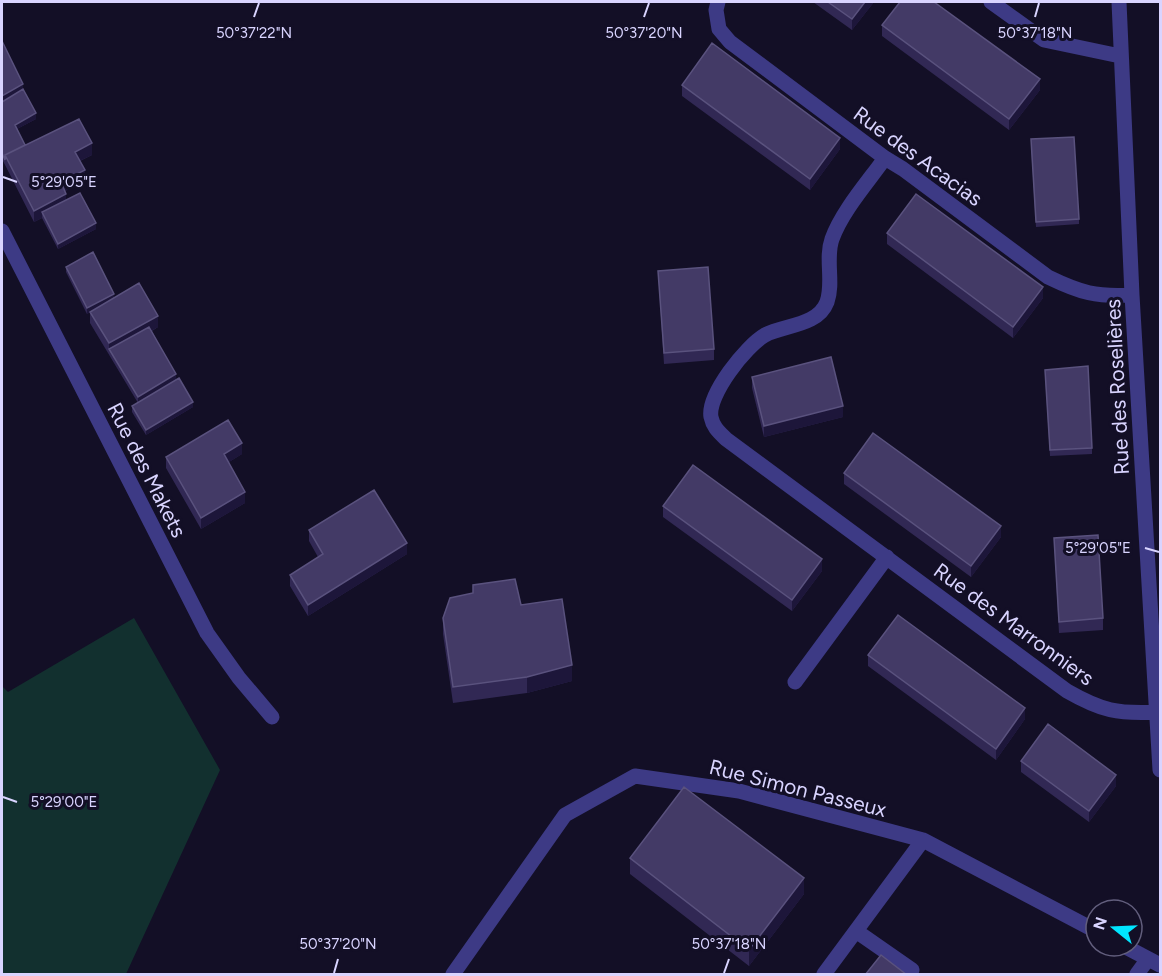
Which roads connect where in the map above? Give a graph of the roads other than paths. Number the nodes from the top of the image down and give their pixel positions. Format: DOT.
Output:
graph roads {
  1 [pos="718,2"];
  2 [pos="991,2"];
  3 [pos="1119,2"];
  4 [pos="1120,56"];
  5 [pos="885,158"];
  6 [pos="2,231"];
  7 [pos="1132,295"];
  8 [pos="887,557"];
  9 [pos="795,682"];
  10 [pos="1158,712"];
  11 [pos="272,717"];
  12 [pos="1161,770"];
  13 [pos="924,840"];
  14 [pos="1084,925"];
  15 [pos="856,931"];
  16 [pos="1154,962"];
  17 [pos="912,970"];
  18 [pos="453,975"];
  19 [pos="824,975"];
  20 [pos="1137,975"];
  1 -- 5 [label="street, Rue des Acacias"];
  2 -- 4 [label="street"];
  3 -- 4 [label="street, Rue des Roselières"];
  4 -- 7 [label="street, Rue des Roselières"];
  5 -- 7 [label="street, Rue des Acacias"];
  5 -- 8 [label="street, Rue des Marronniers"];
  6 -- 11 [label="street, Rue des Makets"];
  7 -- 10 [label="street, Rue des Roselières"];
  8 -- 9 [label="street"];
  8 -- 10 [label="street, Rue des Marronniers"];
  10 -- 12 [label="street, Rue des Roselières"];
  13 -- 14 [label="street, Rue Simon Passeux"];
  13 -- 15 [label="street"];
  13 -- 18 [label="street, Rue Simon Passeux"];
  15 -- 17 [label="street"];
  15 -- 19 [label="street"];
  16 -- 20 [label="street"];
}
